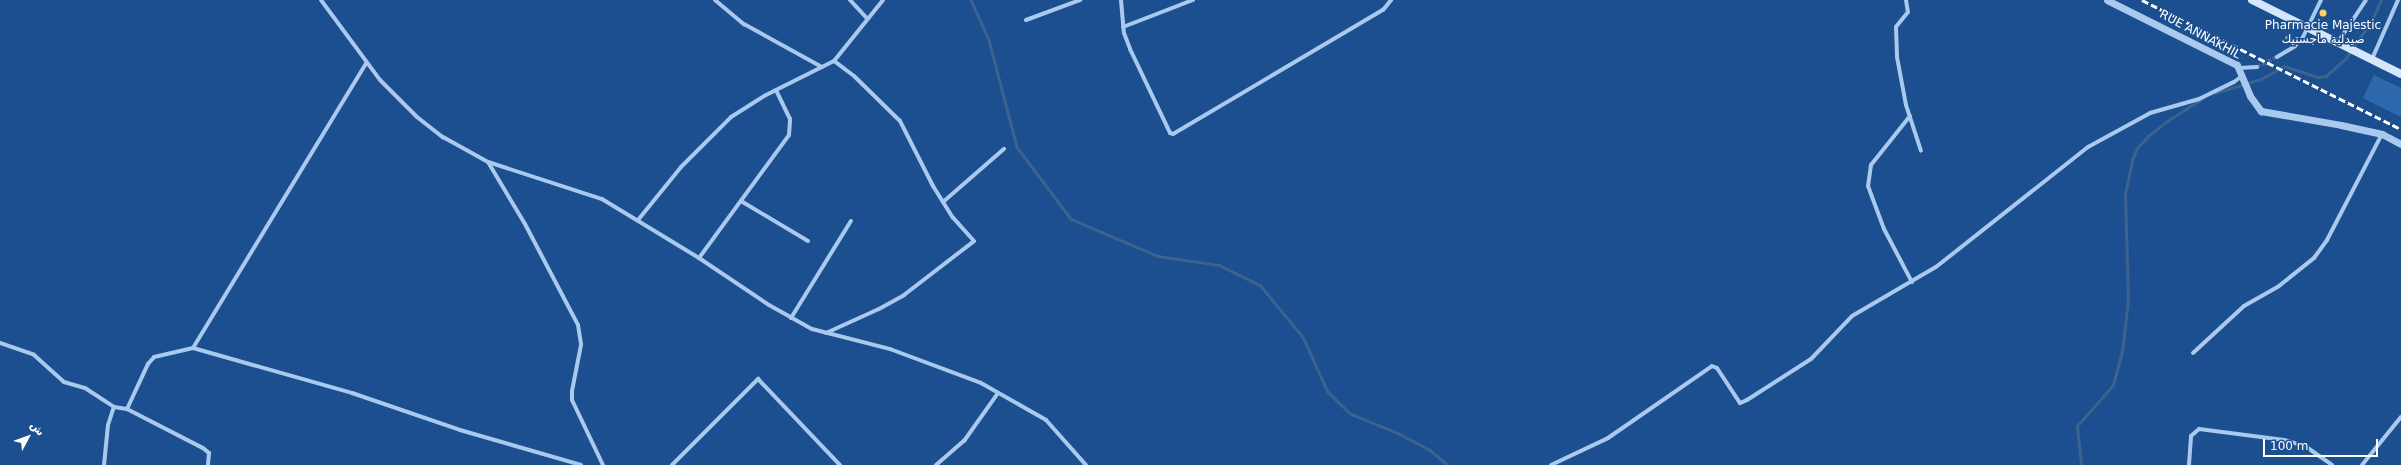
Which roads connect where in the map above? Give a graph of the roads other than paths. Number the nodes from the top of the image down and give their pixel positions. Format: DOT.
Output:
graph roads {
  1 [pos="321,0"];
  2 [pos="715,0"];
  3 [pos="850,0"];
  4 [pos="883,0"];
  5 [pos="1080,0"];
  6 [pos="1120,0"];
  7 [pos="1193,0"];
  8 [pos="1391,0"];
  9 [pos="1906,0"];
  10 [pos="2107,0"];
  11 [pos="2252,0"];
  12 [pos="2321,0"];
  13 [pos="2366,0"];
  14 [pos="2398,0"];
  15 [pos="867,18"];
  16 [pos="1026,20"];
  17 [pos="1123,27"];
  18 [pos="2309,28"];
  19 [pos="2341,44"];
  20 [pos="2277,58"];
  21 [pos="2372,59"];
  22 [pos="834,61"];
  23 [pos="366,64"];
  24 [pos="822,67"];
  25 [pos="2258,67"];
  26 [pos="2239,68"];
  27 [pos="2401,74"];
  28 [pos="2244,78"];
  29 [pos="776,90"];
  30 [pos="1910,116"];
  31 [pos="2382,134"];
  32 [pos="2401,144"];
  33 [pos="1004,149"];
  34 [pos="1921,151"];
  35 [pos="488,162"];
  36 [pos="741,201"];
  37 [pos="943,202"];
  38 [pos="638,220"];
  39 [pos="851,221"];
  40 [pos="808,241"];
  41 [pos="699,258"];
  42 [pos="1912,282"];
  43 [pos="791,318"];
  44 [pos="826,333"];
  45 [pos="0,343"];
  46 [pos="193,348"];
  47 [pos="2193,353"];
  48 [pos="998,393"];
  49 [pos="114,407"];
  50 [pos="127,409"];
  51 [pos="2401,417"];
  52 [pos="1084,464"];
  53 [pos="104,465"];
  54 [pos="208,465"];
  55 [pos="581,465"];
  56 [pos="603,465"];
  57 [pos="672,465"];
  58 [pos="840,465"];
  59 [pos="936,465"];
  60 [pos="1551,465"];
  61 [pos="2188,465"];
  62 [pos="2332,465"];
  63 [pos="2362,465"];
  1 -- 23 [label="street"];
  2 -- 24 [label="street"];
  3 -- 15 [label="street"];
  4 -- 15 [label="street"];
  5 -- 16 [label="street"];
  6 -- 17 [label="street"];
  7 -- 17 [label="street"];
  8 -- 17 [label="street"];
  9 -- 30 [label="street"];
  10 -- 26 [label="street, RUE ANNAKHIL"];
  11 -- 18 [label="main road"];
  12 -- 18 [label="street"];
  13 -- 19 [label="street"];
  14 -- 21 [label="street"];
  15 -- 22 [label="street"];
  18 -- 19 [label="main road"];
  18 -- 20 [label="street"];
  19 -- 21 [label="main road"];
  21 -- 27 [label="main road"];
  22 -- 24 [label="street"];
  22 -- 37 [label="street"];
  23 -- 35 [label="street"];
  23 -- 46 [label="street"];
  24 -- 29 [label="street"];
  25 -- 26 [label="street"];
  26 -- 28 [label="street, RUE ANNAKHIL"];
  28 -- 31 [label="street, RUE ANNAKHIL"];
  28 -- 42 [label="street"];
  29 -- 36 [label="street"];
  29 -- 38 [label="street"];
  30 -- 34 [label="street"];
  30 -- 42 [label="street"];
  31 -- 32 [label="street, RUE ANNAKHIL"];
  31 -- 47 [label="street"];
  33 -- 37 [label="street"];
  35 -- 38 [label="street"];
  35 -- 56 [label="street"];
  36 -- 40 [label="street"];
  36 -- 41 [label="street"];
  37 -- 44 [label="street"];
  38 -- 41 [label="street"];
  39 -- 43 [label="street"];
  41 -- 43 [label="street"];
  42 -- 60 [label="street"];
  43 -- 44 [label="street"];
  44 -- 48 [label="street"];
  45 -- 49 [label="street"];
  46 -- 50 [label="street"];
  46 -- 55 [label="street"];
  48 -- 52 [label="street"];
  48 -- 59 [label="street"];
  49 -- 50 [label="street"];
  49 -- 53 [label="street"];
  50 -- 54 [label="street"];
  51 -- 63 [label="street"];
  57 -- 58 [label="street"];
  61 -- 62 [label="street"];
}
